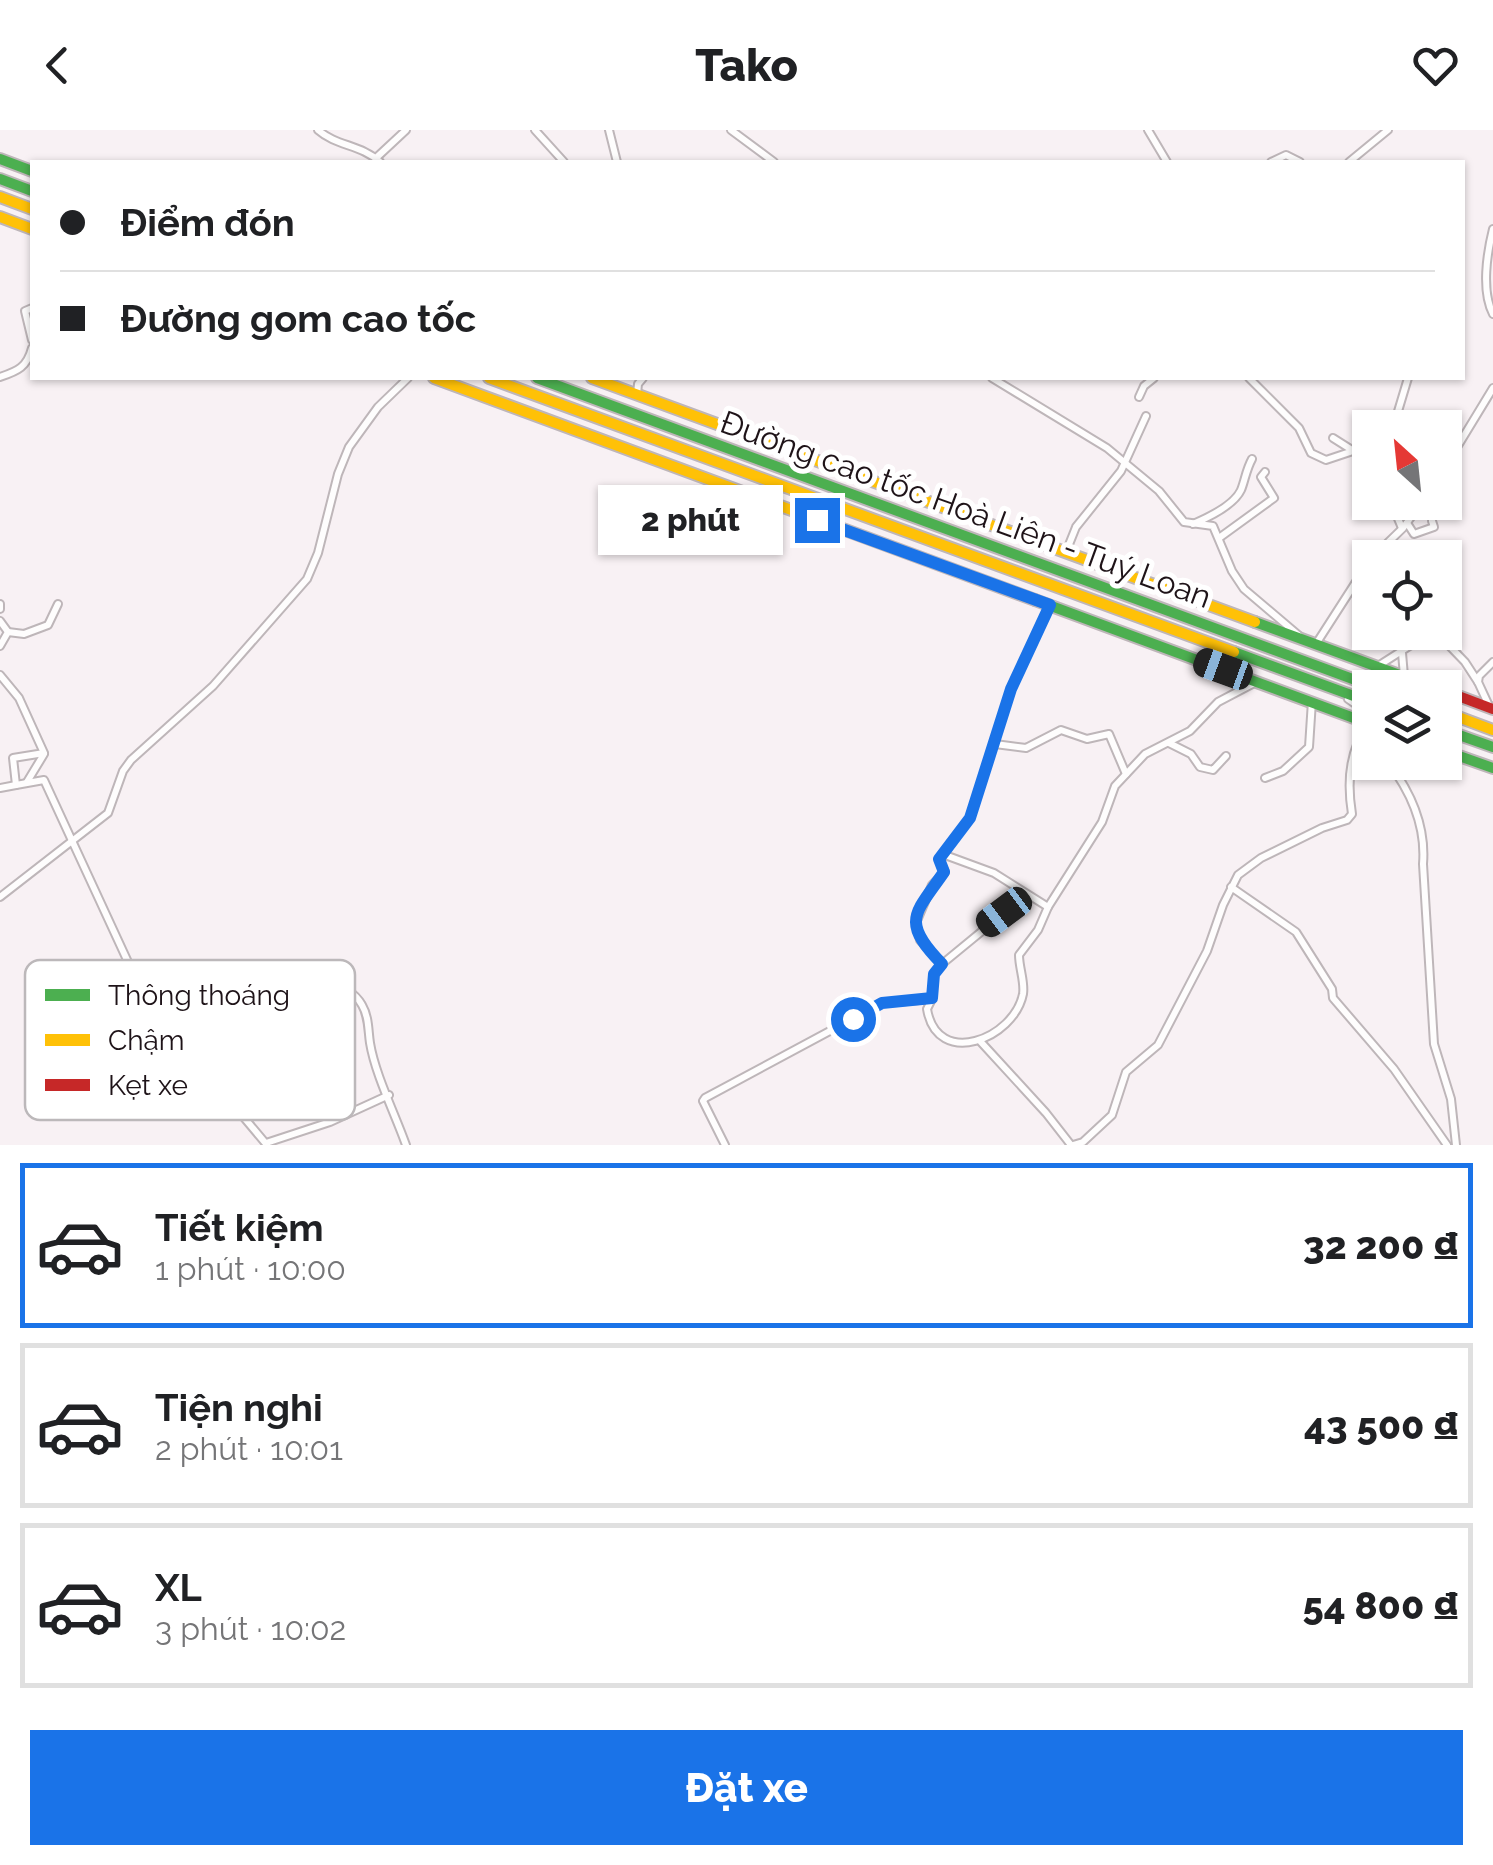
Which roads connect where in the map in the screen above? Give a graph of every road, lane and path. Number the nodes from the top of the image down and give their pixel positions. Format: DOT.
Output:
graph roads {
  1 [pos="318,130"];
  2 [pos="406,130"];
  3 [pos="535,130"];
  4 [pos="609,130"];
  5 [pos="731,130"];
  6 [pos="1148,130"];
  7 [pos="1388,130"];
  8 [pos="0,159"];
  9 [pos="378,160"];
  10 [pos="562,160"];
  11 [pos="616,160"];
  12 [pos="771,160"];
  13 [pos="1166,160"];
  14 [pos="1351,160"];
  15 [pos="30,170"];
  16 [pos="0,180"];
  17 [pos="30,191"];
  18 [pos="0,197"];
  19 [pos="30,208"];
  20 [pos="0,217"];
  21 [pos="30,228"];
  22 [pos="1493,228"];
  23 [pos="30,309"];
  24 [pos="1493,314"];
  25 [pos="30,335"];
  26 [pos="30,348"];
  27 [pos="0,376"];
  28 [pos="406,380"];
  29 [pos="439,380"];
  30 [pos="495,380"];
  31 [pos="542,380"];
  32 [pos="642,380"];
  33 [pos="995,380"];
  34 [pos="1152,380"];
  35 [pos="1251,380"];
  36 [pos="1407,380"];
  37 [pos="614,382"];
  38 [pos="1493,388"];
  39 [pos="638,394"];
  40 [pos="1139,398"];
  41 [pos="1398,410"];
  42 [pos="1146,416"];
  43 [pos="1333,438"];
  44 [pos="1462,438"];
  45 [pos="1352,449"];
  46 [pos="1352,450"];
  47 [pos="1252,460"];
  48 [pos="1124,463"];
  49 [pos="1261,478"];
  50 [pos="1402,520"];
  51 [pos="1409,520"];
  52 [pos="1432,520"];
  53 [pos="1192,524"];
  54 [pos="1405,526"];
  55 [pos="1219,538"];
  56 [pos="1391,540"];
  57 [pos="1066,552"];
  58 [pos="1352,588"];
  59 [pos="58,604"];
  60 [pos="1050,605"];
  61 [pos="0,622"];
  62 [pos="8,632"];
  63 [pos="1304,640"];
  64 [pos="1316,644"];
  65 [pos="0,646"];
  66 [pos="1402,653"];
  67 [pos="1363,661"];
  68 [pos="1493,662"];
  69 [pos="1377,666"];
  70 [pos="1358,670"];
  71 [pos="1388,670"];
  72 [pos="1403,670"];
  73 [pos="0,675"];
  74 [pos="1352,679"];
  75 [pos="1258,681"];
  76 [pos="1478,682"];
  77 [pos="1352,695"];
  78 [pos="1462,697"];
  79 [pos="1347,698"];
  80 [pos="1312,701"];
  81 [pos="1352,702"];
  82 [pos="1491,708"];
  83 [pos="1352,718"];
  84 [pos="1462,718"];
  85 [pos="1493,730"];
  86 [pos="1462,736"];
  87 [pos="1168,742"];
  88 [pos="995,744"];
  89 [pos="1493,748"];
  90 [pos="44,753"];
  91 [pos="1226,756"];
  92 [pos="1462,757"];
  93 [pos="1352,763"];
  94 [pos="1493,768"];
  95 [pos="1126,774"];
  96 [pos="1266,778"];
  97 [pos="1399,780"];
  98 [pos="26,783"];
  99 [pos="16,784"];
  100 [pos="0,788"];
  101 [pos="74,840"];
  102 [pos="945,855"];
  103 [pos="1231,887"];
  104 [pos="1026,896"];
  105 [pos="0,897"];
  106 [pos="1048,907"];
  107 [pos="127,960"];
  108 [pos="942,964"];
  109 [pos="355,998"];
  110 [pos="932,998"];
  111 [pos="980,1041"];
  112 [pos="389,1095"];
  113 [pos="355,1111"];
  114 [pos="245,1120"];
  115 [pos="334,1120"];
  116 [pos="266,1144"];
  117 [pos="406,1145"];
  118 [pos="725,1145"];
  119 [pos="1072,1145"];
  120 [pos="1447,1145"];
  121 [pos="1456,1145"];
  1 -- 9 [label="street"];
  2 -- 9 [label="street"];
  3 -- 10 [label="street"];
  4 -- 11 [label="street"];
  5 -- 12 [label="street"];
  6 -- 13 [label="street"];
  7 -- 14 [label="street"];
  8 -- 15 [label="main road"];
  16 -- 17 [label="main road"];
  18 -- 19 [label="main road"];
  20 -- 21 [label="main road"];
  22 -- 24 [label="street"];
  23 -- 25 [label="street"];
  26 -- 27 [label="street"];
  28 -- 101 [label="street"];
  29 -- 60 [label="main road"];
  30 -- 77 [label="main road, Đường cao tốc Hoà Liên - Tuý Loan"];
  31 -- 74 [label="main road, Đường cao tốc Hoà Liên - Tuý Loan"];
  32 -- 39 [label="street"];
  33 -- 48 [label="street"];
  34 -- 40 [label="street"];
  35 -- 46 [label="street"];
  36 -- 41 [label="street"];
  37 -- 39 [label="main road"];
  38 -- 44 [label="street"];
  39 -- 57 [label="main road"];
  42 -- 48 [label="street"];
  43 -- 45 [label="street"];
  47 -- 53 [label="street"];
  48 -- 53 [label="street"];
  48 -- 57 [label="street"];
  49 -- 55 [label="street"];
  50 -- 54 [label="street"];
  51 -- 54 [label="street"];
  52 -- 54 [label="street"];
  53 -- 55 [label="street"];
  54 -- 56 [label="street"];
  55 -- 63 [label="street"];
  57 -- 63 [label="main road"];
  58 -- 64 [label="street"];
  59 -- 62 [label="street"];
  60 -- 75 [label="main road"];
  60 -- 88 [label="street"];
  61 -- 62 [label="street"];
  62 -- 65 [label="street"];
  63 -- 64 [label="main road"];
  64 -- 67 [label="main road"];
  66 -- 69 [label="street"];
  66 -- 72 [label="street"];
  66 -- 76 [label="street"];
  67 -- 69 [label="main road"];
  67 -- 70 [label="street"];
  68 -- 76 [label="street"];
  69 -- 71 [label="main road"];
  73 -- 90 [label="street"];
  75 -- 80 [label="main road"];
  75 -- 87 [label="street"];
  76 -- 82 [label="street"];
  78 -- 82 [label="main road"];
  79 -- 81 [label="street"];
  80 -- 83 [label="main road"];
  80 -- 96 [label="street"];
  84 -- 85 [label="main road"];
  86 -- 89 [label="main road"];
  87 -- 91 [label="street"];
  87 -- 95 [label="street"];
  88 -- 95 [label="street"];
  88 -- 102 [label="street"];
  90 -- 98 [label="street"];
  90 -- 99 [label="street"];
  92 -- 94 [label="main road"];
  93 -- 103 [label="street"];
  95 -- 106 [label="street"];
  97 -- 121 [label="street"];
  98 -- 99 [label="street"];
  98 -- 101 [label="street"];
  99 -- 100 [label="street"];
  101 -- 105 [label="street"];
  101 -- 107 [label="street"];
  102 -- 104 [label="street"];
  102 -- 108 [label="street"];
  103 -- 119 [label="street"];
  103 -- 120 [label="street"];
  104 -- 106 [label="street"];
  104 -- 108 [label="street"];
  106 -- 111 [label="street"];
  108 -- 110 [label="street"];
  109 -- 112 [label="street"];
  110 -- 111 [label="street"];
  110 -- 118 [label="street"];
  111 -- 119 [label="street"];
  112 -- 113 [label="street"];
  112 -- 117 [label="street"];
  114 -- 116 [label="street"];
  115 -- 116 [label="street"];
}
